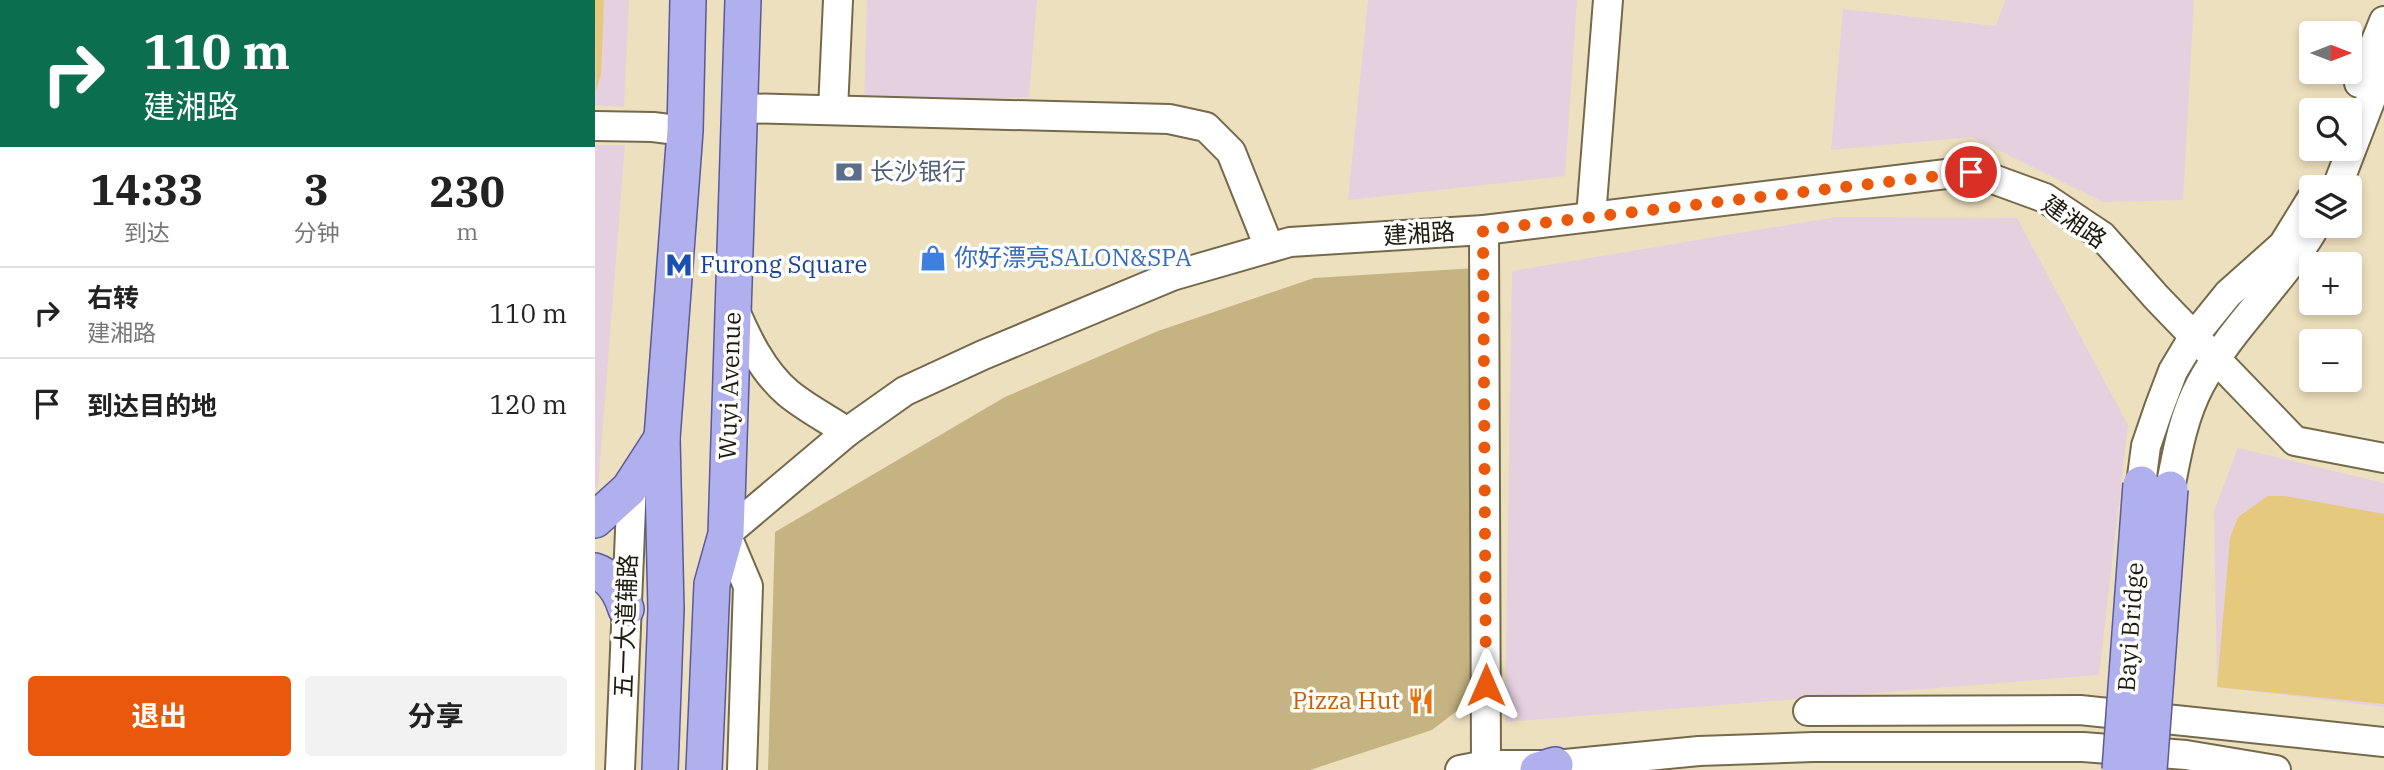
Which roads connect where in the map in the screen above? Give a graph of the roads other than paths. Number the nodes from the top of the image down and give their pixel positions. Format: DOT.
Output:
graph roads {
  1 [pos="688,0"];
  2 [pos="743,0"];
  3 [pos="838,0"];
  4 [pos="1608,0"];
  5 [pos="2384,21"];
  6 [pos="2384,65"];
  7 [pos="2354,98"];
  8 [pos="739,108"];
  9 [pos="833,110"];
  10 [pos="595,126"];
  11 [pos="685,131"];
  12 [pos="2342,175"];
  13 [pos="1591,217"];
  14 [pos="2299,219"];
  15 [pos="1483,230"];
  16 [pos="2309,238"];
  17 [pos="1269,247"];
  18 [pos="732,304"];
  19 [pos="2194,336"];
  20 [pos="2216,360"];
  21 [pos="847,432"];
  22 [pos="661,438"];
  23 [pos="2384,458"];
  24 [pos="632,483"];
  25 [pos="2156,487"];
  26 [pos="595,520"];
  27 [pos="726,534"];
  28 [pos="595,571"];
  29 [pos="626,609"];
  30 [pos="1808,711"];
  31 [pos="2384,742"];
  32 [pos="1473,768"];
  33 [pos="1546,768"];
  34 [pos="620,770"];
  35 [pos="660,770"];
  36 [pos="704,770"];
  37 [pos="742,770"];
  38 [pos="2120,770"];
  39 [pos="2149,770"];
  40 [pos="2276,770"];
  1 -- 11 [label="main road"];
  2 -- 8 [label="main road, Wuyi Avenue"];
  3 -- 9 [label="street"];
  4 -- 13 [label="street"];
  5 -- 7 [label="street"];
  6 -- 12 [label="street"];
  8 -- 9 [label="street"];
  8 -- 18 [label="main road, Wuyi Avenue"];
  9 -- 17 [label="street"];
  10 -- 11 [label="street"];
  11 -- 22 [label="main road"];
  13 -- 15 [label="street, 建湘路"];
  13 -- 19 [label="street, 建湘路"];
  14 -- 19 [label="street"];
  15 -- 17 [label="street, 建湘路"];
  15 -- 32 [label="street"];
  16 -- 20 [label="street"];
  17 -- 21 [label="street, 建湘路"];
  18 -- 21 [label="street"];
  18 -- 27 [label="main road, Wuyi Avenue"];
  19 -- 20 [label="street, 建湘路"];
  19 -- 25 [label="street"];
  20 -- 23 [label="street, 建湘路"];
  20 -- 25 [label="street"];
  21 -- 27 [label="street, 建湘路"];
  22 -- 24 [label="main road"];
  22 -- 35 [label="main road"];
  24 -- 26 [label="main road"];
  24 -- 29 [label="street, 五一大道辅路"];
  25 -- 38 [label="main road, Bayi Bridge, bridge"];
  25 -- 39 [label="main road, Bayi Bridge, bridge"];
  27 -- 36 [label="main road, Wuyi Avenue"];
  27 -- 37 [label="street"];
  28 -- 29 [label="main road"];
  29 -- 34 [label="street, 五一大道辅路"];
  30 -- 31 [label="street"];
  32 -- 33 [label="street"];
  33 -- 40 [label="street"];
}
